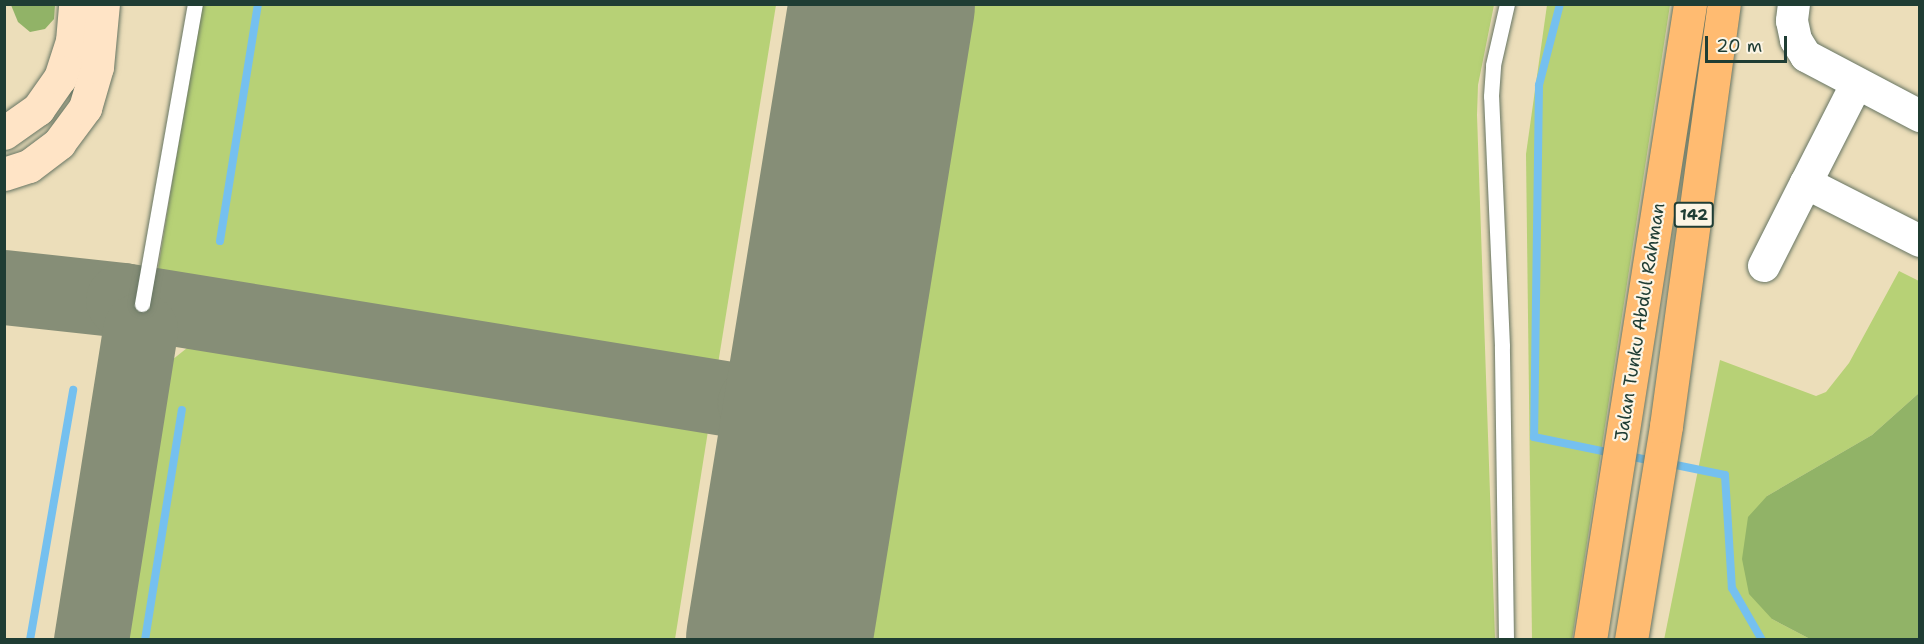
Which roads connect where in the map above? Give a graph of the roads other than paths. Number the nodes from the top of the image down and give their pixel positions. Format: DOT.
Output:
graph roads {
  1 [pos="75,4"];
  2 [pos="103,4"];
  3 [pos="195,4"];
  4 [pos="1507,4"];
  5 [pos="1690,4"];
  6 [pos="1725,4"];
  7 [pos="1794,4"];
  8 [pos="1856,85"];
  9 [pos="1920,116"];
  10 [pos="4,133"];
  11 [pos="4,174"];
  12 [pos="1806,183"];
  13 [pos="1920,241"];
  14 [pos="1764,266"];
  15 [pos="142,304"];
  16 [pos="1506,639"];
  17 [pos="1590,639"];
  18 [pos="1631,639"];
  1 -- 10 [label="main road"];
  2 -- 11 [label="main road"];
  3 -- 15 [label="lane"];
  4 -- 16 [label="lane"];
  5 -- 17 [label="main road, Jalan Tunku Abdul Rahman / 142"];
  6 -- 18 [label="main road, Jalan Tunku Abdul Rahman / 142"];
  7 -- 8 [label="street"];
  8 -- 9 [label="street"];
  8 -- 12 [label="street"];
  12 -- 13 [label="street"];
  12 -- 14 [label="street"];
}
